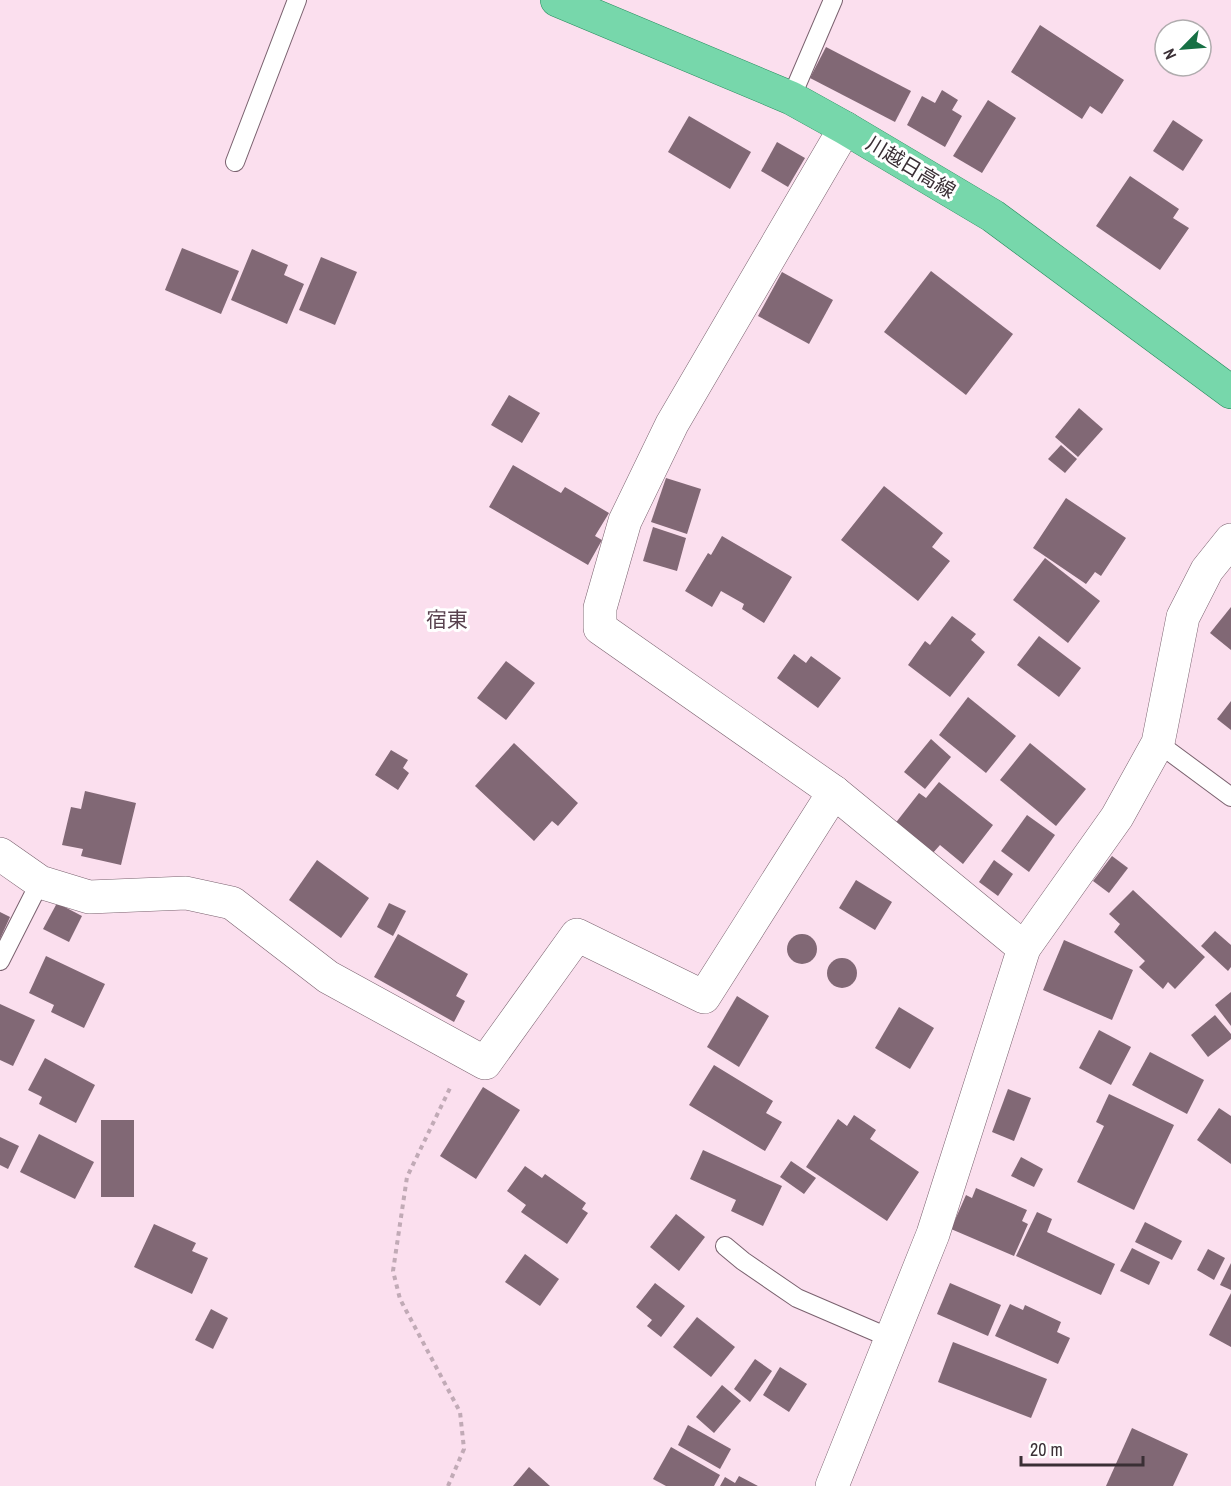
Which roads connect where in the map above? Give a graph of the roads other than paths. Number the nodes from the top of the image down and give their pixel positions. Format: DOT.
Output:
graph roads {
  1 [pos="297,0"];
  2 [pos="557,0"];
  3 [pos="833,0"];
  4 [pos="791,98"];
  5 [pos="845,128"];
  6 [pos="235,162"];
  7 [pos="1231,392"];
  8 [pos="1231,540"];
  9 [pos="1158,743"];
  10 [pos="834,792"];
  11 [pos="1231,796"];
  12 [pos="0,854"];
  13 [pos="40,882"];
  14 [pos="1024,948"];
  15 [pos="0,961"];
  16 [pos="725,1246"];
  17 [pos="890,1338"];
  18 [pos="832,1486"];
  1 -- 6 [label="lane"];
  2 -- 4 [label="main road, 川越日高線"];
  3 -- 4 [label="lane"];
  4 -- 5 [label="main road, 川越日高線"];
  5 -- 7 [label="main road, 川越日高線"];
  5 -- 10 [label="street"];
  8 -- 9 [label="street"];
  9 -- 11 [label="lane"];
  9 -- 14 [label="street"];
  10 -- 13 [label="street"];
  10 -- 14 [label="street"];
  12 -- 13 [label="street"];
  13 -- 15 [label="lane"];
  14 -- 17 [label="street"];
  16 -- 17 [label="lane"];
  17 -- 18 [label="street"];
}
